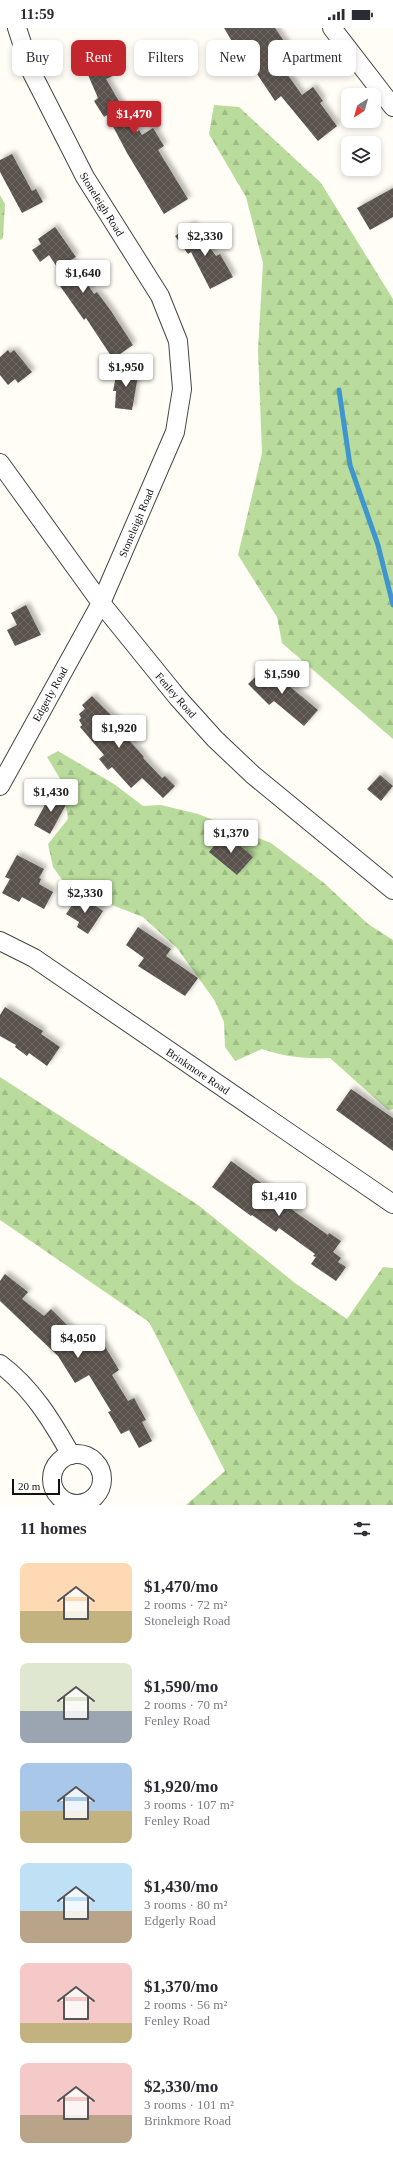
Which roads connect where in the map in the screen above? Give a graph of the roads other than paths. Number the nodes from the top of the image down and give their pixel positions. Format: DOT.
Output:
graph roads {
  1 [pos="17,28"];
  2 [pos="332,28"];
  3 [pos="393,107"];
  4 [pos="0,463"];
  5 [pos="101,603"];
  6 [pos="0,786"];
  7 [pos="393,890"];
  8 [pos="0,941"];
  9 [pos="393,1204"];
  10 [pos="0,1364"];
  11 [pos="71,1455"];
  1 -- 5 [label="street, Stoneleigh Road"];
  2 -- 3 [label="street"];
  4 -- 5 [label="street, Fenley Road"];
  5 -- 6 [label="street, Edgerly Road"];
  5 -- 7 [label="street, Fenley Road"];
  8 -- 9 [label="street, Brinkmore Road"];
  10 -- 11 [label="street"];
}
